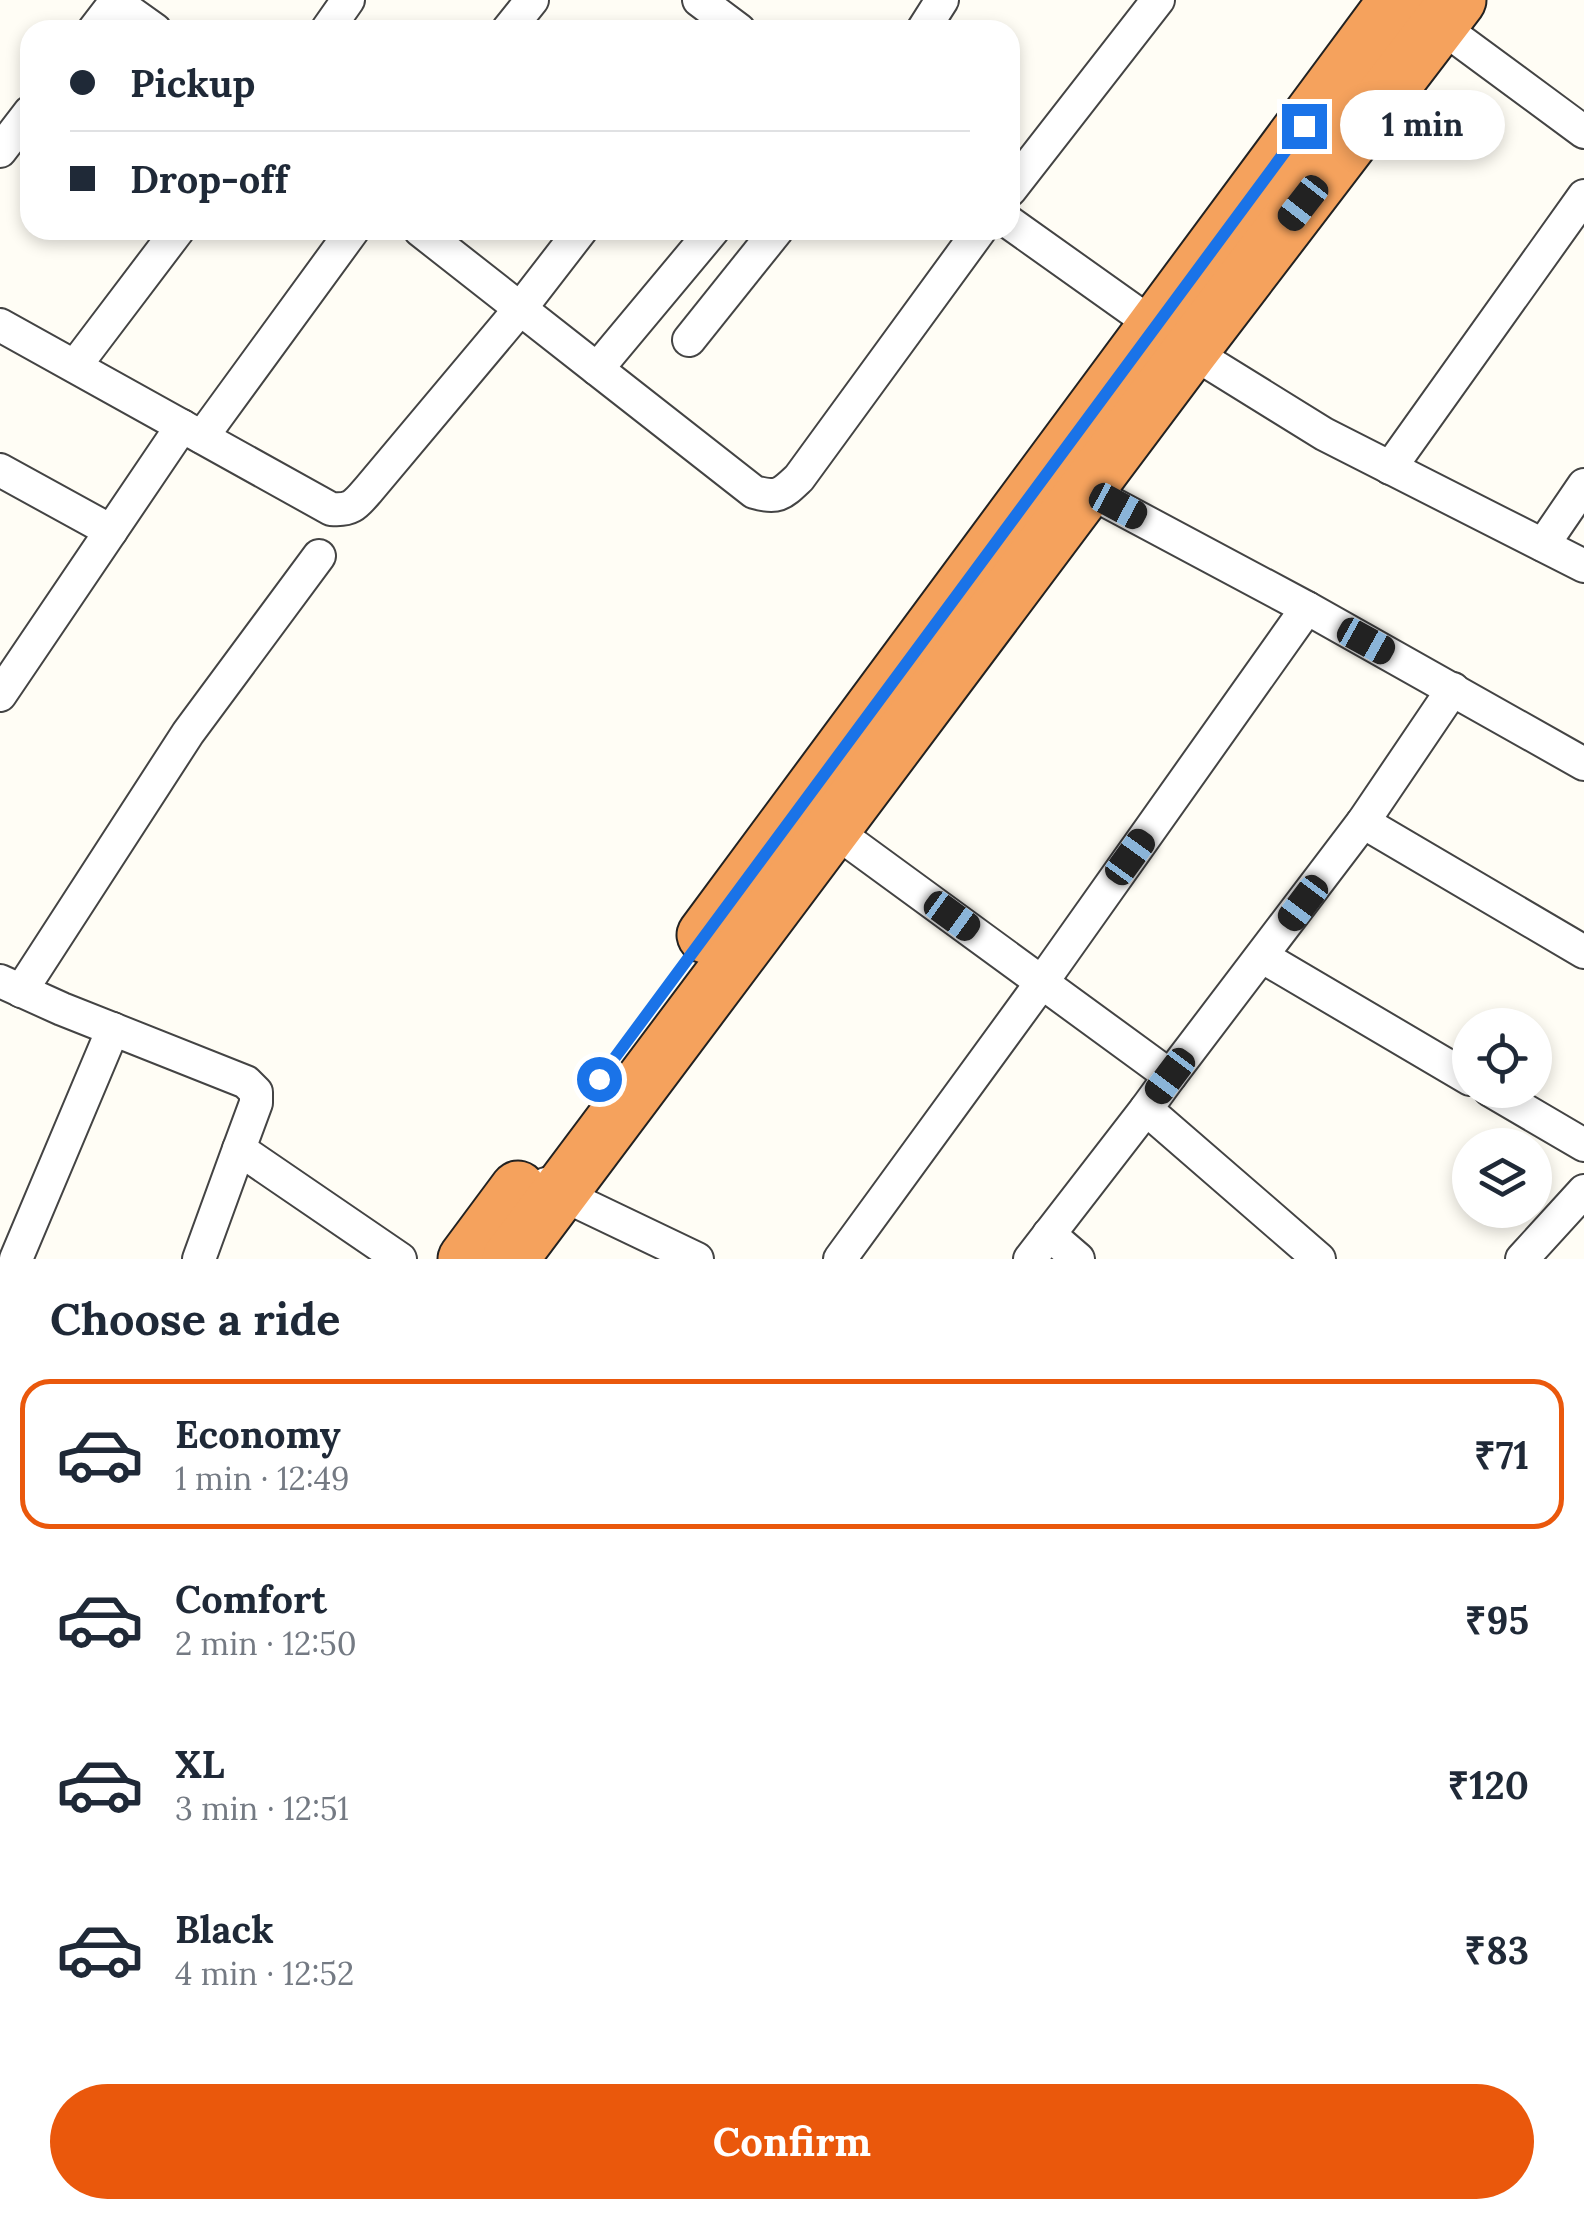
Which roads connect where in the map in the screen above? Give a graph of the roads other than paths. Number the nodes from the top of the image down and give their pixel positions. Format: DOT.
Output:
graph roads {
  1 [pos="532,0"];
  2 [pos="698,0"];
  3 [pos="1158,0"];
  4 [pos="116,1"];
  5 [pos="1431,8"];
  6 [pos="142,20"];
  7 [pos="516,20"];
  8 [pos="725,20"];
  9 [pos="20,125"];
  10 [pos="1584,132"];
  11 [pos="0,151"];
  12 [pos="1020,177"];
  13 [pos="1584,196"];
  14 [pos="1020,229"];
  15 [pos="170,240"];
  16 [pos="345,240"];
  17 [pos="433,240"];
  18 [pos="573,240"];
  19 [pos="705,240"];
  20 [pos="770,240"];
  21 [pos="973,240"];
  22 [pos="520,309"];
  23 [pos="0,325"];
  24 [pos="1172,338"];
  25 [pos="689,340"];
  26 [pos="75,366"];
  27 [pos="597,369"];
  28 [pos="192,432"];
  29 [pos="1390,468"];
  30 [pos="0,470"];
  31 [pos="1584,485"];
  32 [pos="1086,490"];
  33 [pos="111,531"];
  34 [pos="1543,545"];
  35 [pos="319,556"];
  36 [pos="1584,566"];
  37 [pos="1307,608"];
  38 [pos="12,652"];
  39 [pos="1453,690"];
  40 [pos="0,695"];
  41 [pos="1584,764"];
  42 [pos="1363,822"];
  43 [pos="832,829"];
  44 [pos="1584,952"];
  45 [pos="1263,957"];
  46 [pos="1042,982"];
  47 [pos="10,986"];
  48 [pos="112,1029"];
  49 [pos="1452,1067"];
  50 [pos="1170,1076"];
  51 [pos="1520,1108"];
  52 [pos="1146,1109"];
  53 [pos="1584,1146"];
  54 [pos="240,1148"];
  55 [pos="544,1183"];
  56 [pos="1584,1191"];
  57 [pos="1040,1247"];
  58 [pos="16,1259"];
  59 [pos="199,1259"];
  60 [pos="400,1259"];
  61 [pos="466,1259"];
  62 [pos="510,1259"];
  63 [pos="696,1259"];
  64 [pos="840,1259"];
  65 [pos="1078,1259"];
  66 [pos="1320,1259"];
  67 [pos="1522,1259"];
  1 -- 7 [label="street"];
  2 -- 8 [label="street"];
  3 -- 12 [label="street"];
  4 -- 6 [label="street"];
  5 -- 10 [label="street"];
  5 -- 24 [label="highway"];
  9 -- 11 [label="street"];
  13 -- 29 [label="street"];
  14 -- 24 [label="street"];
  15 -- 26 [label="street"];
  16 -- 28 [label="street"];
  17 -- 22 [label="street"];
  18 -- 22 [label="street"];
  19 -- 27 [label="street"];
  20 -- 25 [label="street"];
  21 -- 27 [label="street"];
  22 -- 27 [label="street"];
  22 -- 28 [label="street"];
  23 -- 26 [label="street"];
  24 -- 29 [label="street"];
  24 -- 32 [label="highway"];
  24 -- 55 [label="highway"];
  26 -- 28 [label="street"];
  28 -- 33 [label="street"];
  29 -- 34 [label="street"];
  30 -- 33 [label="street"];
  31 -- 34 [label="street"];
  32 -- 37 [label="street"];
  32 -- 43 [label="highway"];
  33 -- 38 [label="street"];
  34 -- 36 [label="street"];
  35 -- 47 [label="street"];
  37 -- 39 [label="street"];
  37 -- 46 [label="street"];
  38 -- 40 [label="street"];
  39 -- 41 [label="street"];
  39 -- 42 [label="street"];
  42 -- 44 [label="street"];
  42 -- 45 [label="street"];
  43 -- 46 [label="street"];
  43 -- 55 [label="highway"];
  45 -- 49 [label="street"];
  45 -- 50 [label="street"];
  46 -- 50 [label="street"];
  46 -- 64 [label="street"];
  47 -- 48 [label="street"];
  48 -- 54 [label="street"];
  48 -- 58 [label="street"];
  50 -- 52 [label="street"];
  51 -- 53 [label="street"];
  52 -- 57 [label="street"];
  52 -- 66 [label="street"];
  54 -- 59 [label="street"];
  54 -- 60 [label="street"];
  55 -- 61 [label="highway"];
  55 -- 62 [label="highway"];
  55 -- 63 [label="street"];
  56 -- 67 [label="street"];
  57 -- 65 [label="street"];
}
